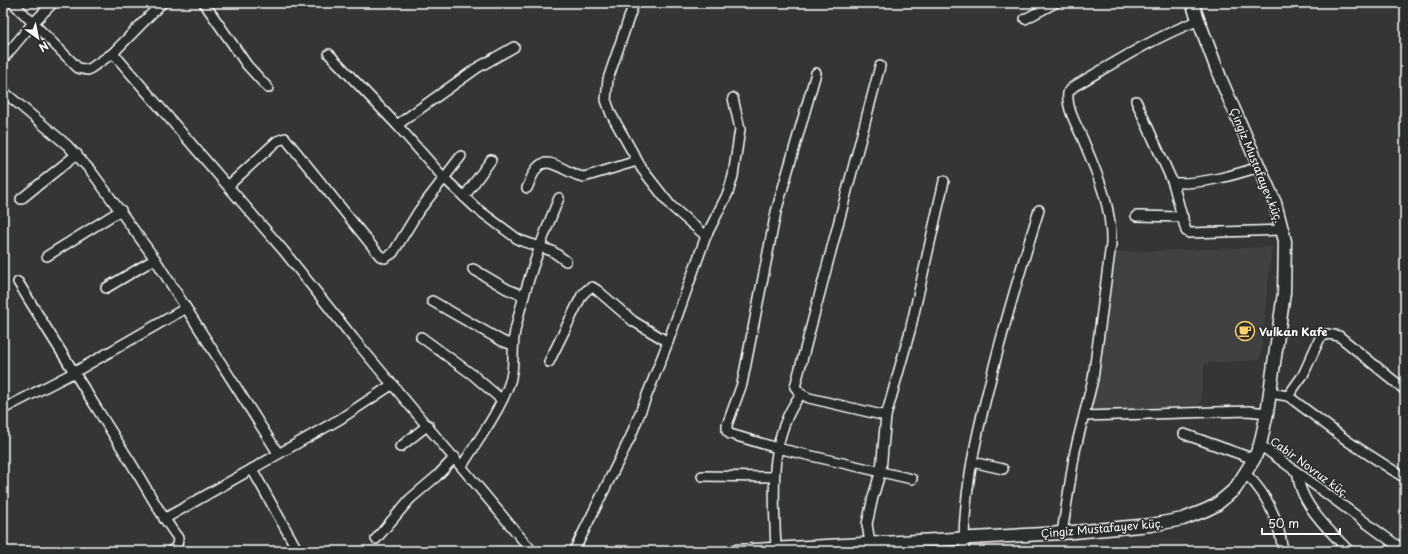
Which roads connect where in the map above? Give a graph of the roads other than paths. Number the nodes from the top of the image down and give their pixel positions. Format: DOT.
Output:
graph roads {
  1 [pos="13,3"];
  2 [pos="53,3"];
  3 [pos="162,3"];
  4 [pos="204,3"];
  5 [pos="634,3"];
  6 [pos="1055,3"];
  7 [pos="1192,3"];
  8 [pos="1025,19"];
  9 [pos="1197,21"];
  10 [pos="33,23"];
  11 [pos="514,47"];
  12 [pos="113,53"];
  13 [pos="329,54"];
  14 [pos="3,59"];
  15 [pos="880,66"];
  16 [pos="816,73"];
  17 [pos="268,88"];
  18 [pos="3,90"];
  19 [pos="733,98"];
  20 [pos="1136,102"];
  21 [pos="398,125"];
  22 [pos="77,154"];
  23 [pos="461,156"];
  24 [pos="491,160"];
  25 [pos="638,161"];
  26 [pos="1259,167"];
  27 [pos="444,178"];
  28 [pos="944,181"];
  29 [pos="1173,183"];
  30 [pos="228,186"];
  31 [pos="527,188"];
  32 [pos="464,197"];
  33 [pos="559,198"];
  34 [pos="21,200"];
  35 [pos="121,210"];
  36 [pos="1039,210"];
  37 [pos="1136,216"];
  38 [pos="1183,217"];
  39 [pos="1284,230"];
  40 [pos="706,236"];
  41 [pos="539,246"];
  42 [pos="47,256"];
  43 [pos="154,260"];
  44 [pos="566,261"];
  45 [pos="473,269"];
  46 [pos="18,282"];
  47 [pos="106,288"];
  48 [pos="524,296"];
  49 [pos="432,300"];
  50 [pos="186,308"];
  51 [pos="420,337"];
  52 [pos="668,342"];
  53 [pos="513,345"];
  54 [pos="549,362"];
  55 [pos="73,373"];
  56 [pos="393,384"];
  57 [pos="1405,390"];
  58 [pos="1270,393"];
  59 [pos="801,394"];
  60 [pos="1288,396"];
  61 [pos="502,400"];
  62 [pos="3,409"];
  63 [pos="1267,413"];
  64 [pos="886,416"];
  65 [pos="1084,416"];
  66 [pos="428,425"];
  67 [pos="1184,434"];
  68 [pos="1260,445"];
  69 [pos="400,446"];
  70 [pos="777,448"];
  71 [pos="278,453"];
  72 [pos="455,457"];
  73 [pos="1254,460"];
  74 [pos="972,462"];
  75 [pos="462,466"];
  76 [pos="252,469"];
  77 [pos="1003,469"];
  78 [pos="882,470"];
  79 [pos="1298,473"];
  80 [pos="1246,474"];
  81 [pos="702,476"];
  82 [pos="773,477"];
  83 [pos="1405,478"];
  84 [pos="912,479"];
  85 [pos="164,519"];
  86 [pos="1062,534"];
  87 [pos="964,538"];
  88 [pos="376,539"];
  89 [pos="870,543"];
  90 [pos="816,548"];
  91 [pos="776,549"];
  92 [pos="1405,550"];
  93 [pos="171,551"];
  94 [pos="298,551"];
  95 [pos="532,551"];
  96 [pos="574,551"];
  97 [pos="736,551"];
  98 [pos="964,551"];
  99 [pos="1283,551"];
  100 [pos="1349,551"];
  1 -- 10 [label="street"];
  2 -- 10 [label="street"];
  3 -- 12 [label="street"];
  4 -- 17 [label="street"];
  5 -- 25 [label="street"];
  6 -- 8 [label="street"];
  7 -- 9 [label="street, Çingiz Mustafayev küç."];
  9 -- 26 [label="street, Çingiz Mustafayev küç."];
  9 -- 65 [label="street"];
  10 -- 12 [label="street"];
  10 -- 14 [label="street"];
  11 -- 21 [label="street"];
  12 -- 30 [label="street"];
  13 -- 21 [label="street"];
  15 -- 59 [label="street"];
  16 -- 70 [label="street"];
  18 -- 22 [label="street"];
  19 -- 40 [label="street"];
  20 -- 29 [label="street"];
  21 -- 27 [label="street"];
  22 -- 34 [label="street"];
  22 -- 35 [label="street"];
  23 -- 27 [label="street"];
  24 -- 32 [label="street"];
  25 -- 31 [label="street"];
  25 -- 40 [label="street"];
  26 -- 29 [label="street"];
  26 -- 39 [label="street, Çingiz Mustafayev küç."];
  27 -- 30 [label="street"];
  27 -- 32 [label="street"];
  28 -- 64 [label="street"];
  29 -- 38 [label="street"];
  30 -- 56 [label="street"];
  32 -- 41 [label="street"];
  33 -- 41 [label="street"];
  35 -- 42 [label="street"];
  35 -- 43 [label="street"];
  36 -- 74 [label="street"];
  37 -- 38 [label="street"];
  38 -- 39 [label="street"];
  39 -- 58 [label="street, Çingiz Mustafayev küç."];
  40 -- 52 [label="street"];
  41 -- 44 [label="street"];
  41 -- 48 [label="street"];
  43 -- 47 [label="street"];
  43 -- 50 [label="street"];
  45 -- 48 [label="street"];
  46 -- 55 [label="street"];
  48 -- 53 [label="street"];
  49 -- 53 [label="street"];
  50 -- 55 [label="street"];
  50 -- 71 [label="street"];
  51 -- 61 [label="street"];
  52 -- 54 [label="street"];
  52 -- 96 [label="street"];
  53 -- 61 [label="street"];
  55 -- 62 [label="street"];
  55 -- 85 [label="street"];
  56 -- 66 [label="street"];
  56 -- 71 [label="street"];
  57 -- 60 [label="street"];
  58 -- 60 [label="street"];
  58 -- 63 [label="street, Çingiz Mustafayev küç."];
  59 -- 64 [label="street"];
  59 -- 70 [label="street"];
  60 -- 83 [label="street"];
  61 -- 75 [label="street"];
  63 -- 65 [label="street"];
  63 -- 68 [label="street, Çingiz Mustafayev küç."];
  64 -- 78 [label="street"];
  65 -- 86 [label="street"];
  66 -- 69 [label="street"];
  66 -- 72 [label="street"];
  67 -- 73 [label="street"];
  68 -- 73 [label="street, Çingiz Mustafayev küç."];
  68 -- 79 [label="street, Cabir Novruz küç."];
  70 -- 78 [label="street"];
  70 -- 82 [label="street"];
  71 -- 76 [label="street"];
  72 -- 75 [label="street"];
  72 -- 88 [label="street"];
  73 -- 80 [label="street, Çingiz Mustafayev küç."];
  74 -- 77 [label="street"];
  74 -- 87 [label="street"];
  75 -- 95 [label="street"];
  76 -- 85 [label="street"];
  76 -- 94 [label="street"];
  78 -- 84 [label="street"];
  78 -- 89 [label="street"];
  79 -- 92 [label="street, Cabir Novruz küç."];
  79 -- 100 [label="street"];
  80 -- 86 [label="street, Çingiz Mustafayev küç."];
  80 -- 99 [label="street"];
  81 -- 82 [label="street"];
  82 -- 91 [label="street"];
  85 -- 93 [label="street"];
  86 -- 87 [label="street, Çingiz Mustafayev küç."];
  87 -- 89 [label="street, Çingiz Mustafayev küç."];
  87 -- 98 [label="street"];
  89 -- 90 [label="street, Çingiz Mustafayev küç."];
  90 -- 91 [label="street, Çingiz Mustafayev küç."];
  91 -- 97 [label="street, Çingiz Mustafayev küç."];
}
